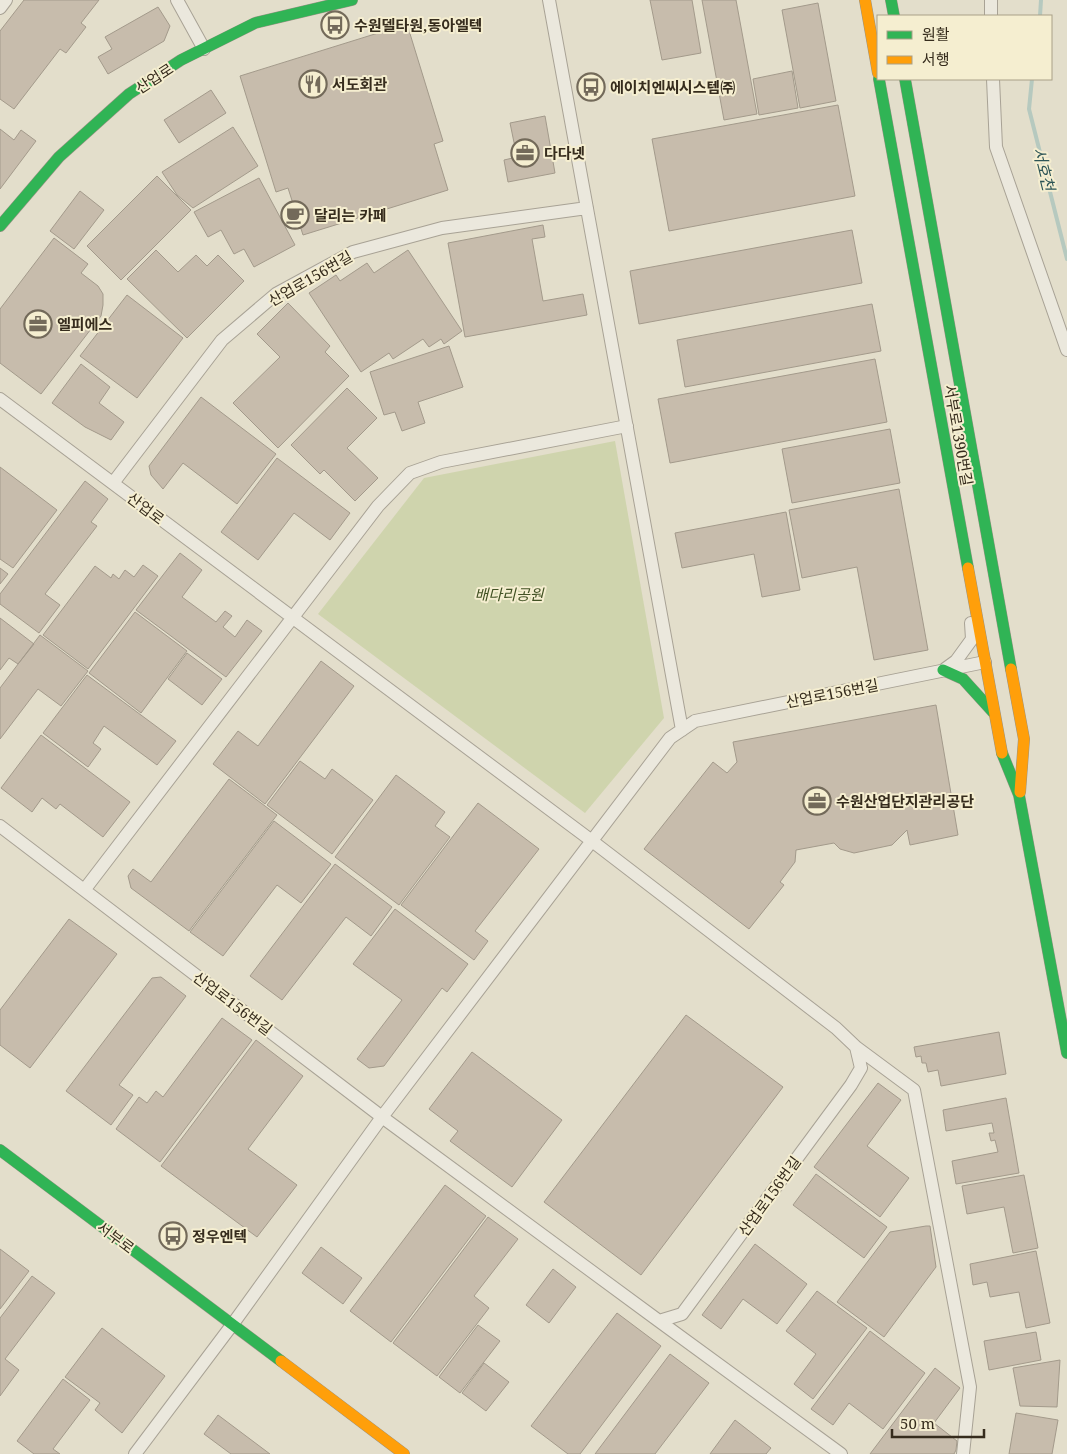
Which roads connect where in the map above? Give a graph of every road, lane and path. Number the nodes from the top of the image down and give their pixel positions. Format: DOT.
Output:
graph roads {
  1 [pos="6,0"];
  2 [pos="177,0"];
  3 [pos="352,0"];
  4 [pos="549,0"];
  5 [pos="865,0"];
  6 [pos="892,0"];
  7 [pos="991,0"];
  8 [pos="0,8"];
  9 [pos="894,15"];
  10 [pos="991,15"];
  11 [pos="204,48"];
  12 [pos="877,67"];
  13 [pos="879,80"];
  14 [pos="906,80"];
  15 [pos="993,80"];
  16 [pos="587,208"];
  17 [pos="0,226"];
  18 [pos="1067,350"];
  19 [pos="0,399"];
  20 [pos="627,426"];
  21 [pos="113,483"];
  22 [pos="968,567"];
  23 [pos="293,618"];
  24 [pos="1008,658"];
  25 [pos="985,662"];
  26 [pos="943,670"];
  27 [pos="994,714"];
  28 [pos="682,730"];
  29 [pos="1020,795"];
  30 [pos="0,826"];
  31 [pos="592,841"];
  32 [pos="85,889"];
  33 [pos="856,1047"];
  34 [pos="1067,1053"];
  35 [pos="382,1117"];
  36 [pos="0,1150"];
  37 [pos="659,1320"];
  38 [pos="232,1325"];
  39 [pos="134,1454"];
  40 [pos="404,1454"];
  41 [pos="841,1454"];
  42 [pos="963,1454"];
  1 -- 8 [label="street"];
  2 -- 11 [label="street"];
  3 -- 11 [label="street, 산업로"];
  4 -- 16 [label="street"];
  5 -- 12 [label="street"];
  6 -- 9 [label="street"];
  7 -- 10 [label="street"];
  11 -- 17 [label="street, 산업로"];
  13 -- 22 [label="street, 서부로1390번길"];
  14 -- 24 [label="street, 서부로1390번길"];
  15 -- 18 [label="street"];
  16 -- 20 [label="street"];
  16 -- 21 [label="street, 산업로156번길"];
  19 -- 21 [label="street, 산업로"];
  20 -- 23 [label="street"];
  20 -- 28 [label="street"];
  21 -- 23 [label="street, 산업로"];
  22 -- 25 [label="street, 서부로1390번길"];
  22 -- 26 [label="street"];
  23 -- 31 [label="street"];
  23 -- 32 [label="street"];
  24 -- 25 [label="street"];
  24 -- 29 [label="street, 서부로1390번길"];
  25 -- 26 [label="street, 산업로156번길"];
  25 -- 27 [label="street, 서부로1390번길"];
  26 -- 27 [label="street"];
  26 -- 28 [label="street, 산업로156번길"];
  27 -- 29 [label="street, 서부로1390번길"];
  28 -- 31 [label="street, 산업로156번길"];
  29 -- 34 [label="street, 서부로1390번길"];
  30 -- 32 [label="street, 산업로156번길"];
  31 -- 33 [label="street"];
  31 -- 35 [label="street, 산업로156번길"];
  32 -- 35 [label="street, 산업로156번길"];
  33 -- 37 [label="street, 산업로156번길"];
  33 -- 42 [label="street"];
  35 -- 37 [label="street, 산업로156번길"];
  35 -- 38 [label="street"];
  36 -- 38 [label="street, 서부로"];
  37 -- 41 [label="street"];
  38 -- 39 [label="street"];
  38 -- 40 [label="street, 서부로"];
}
